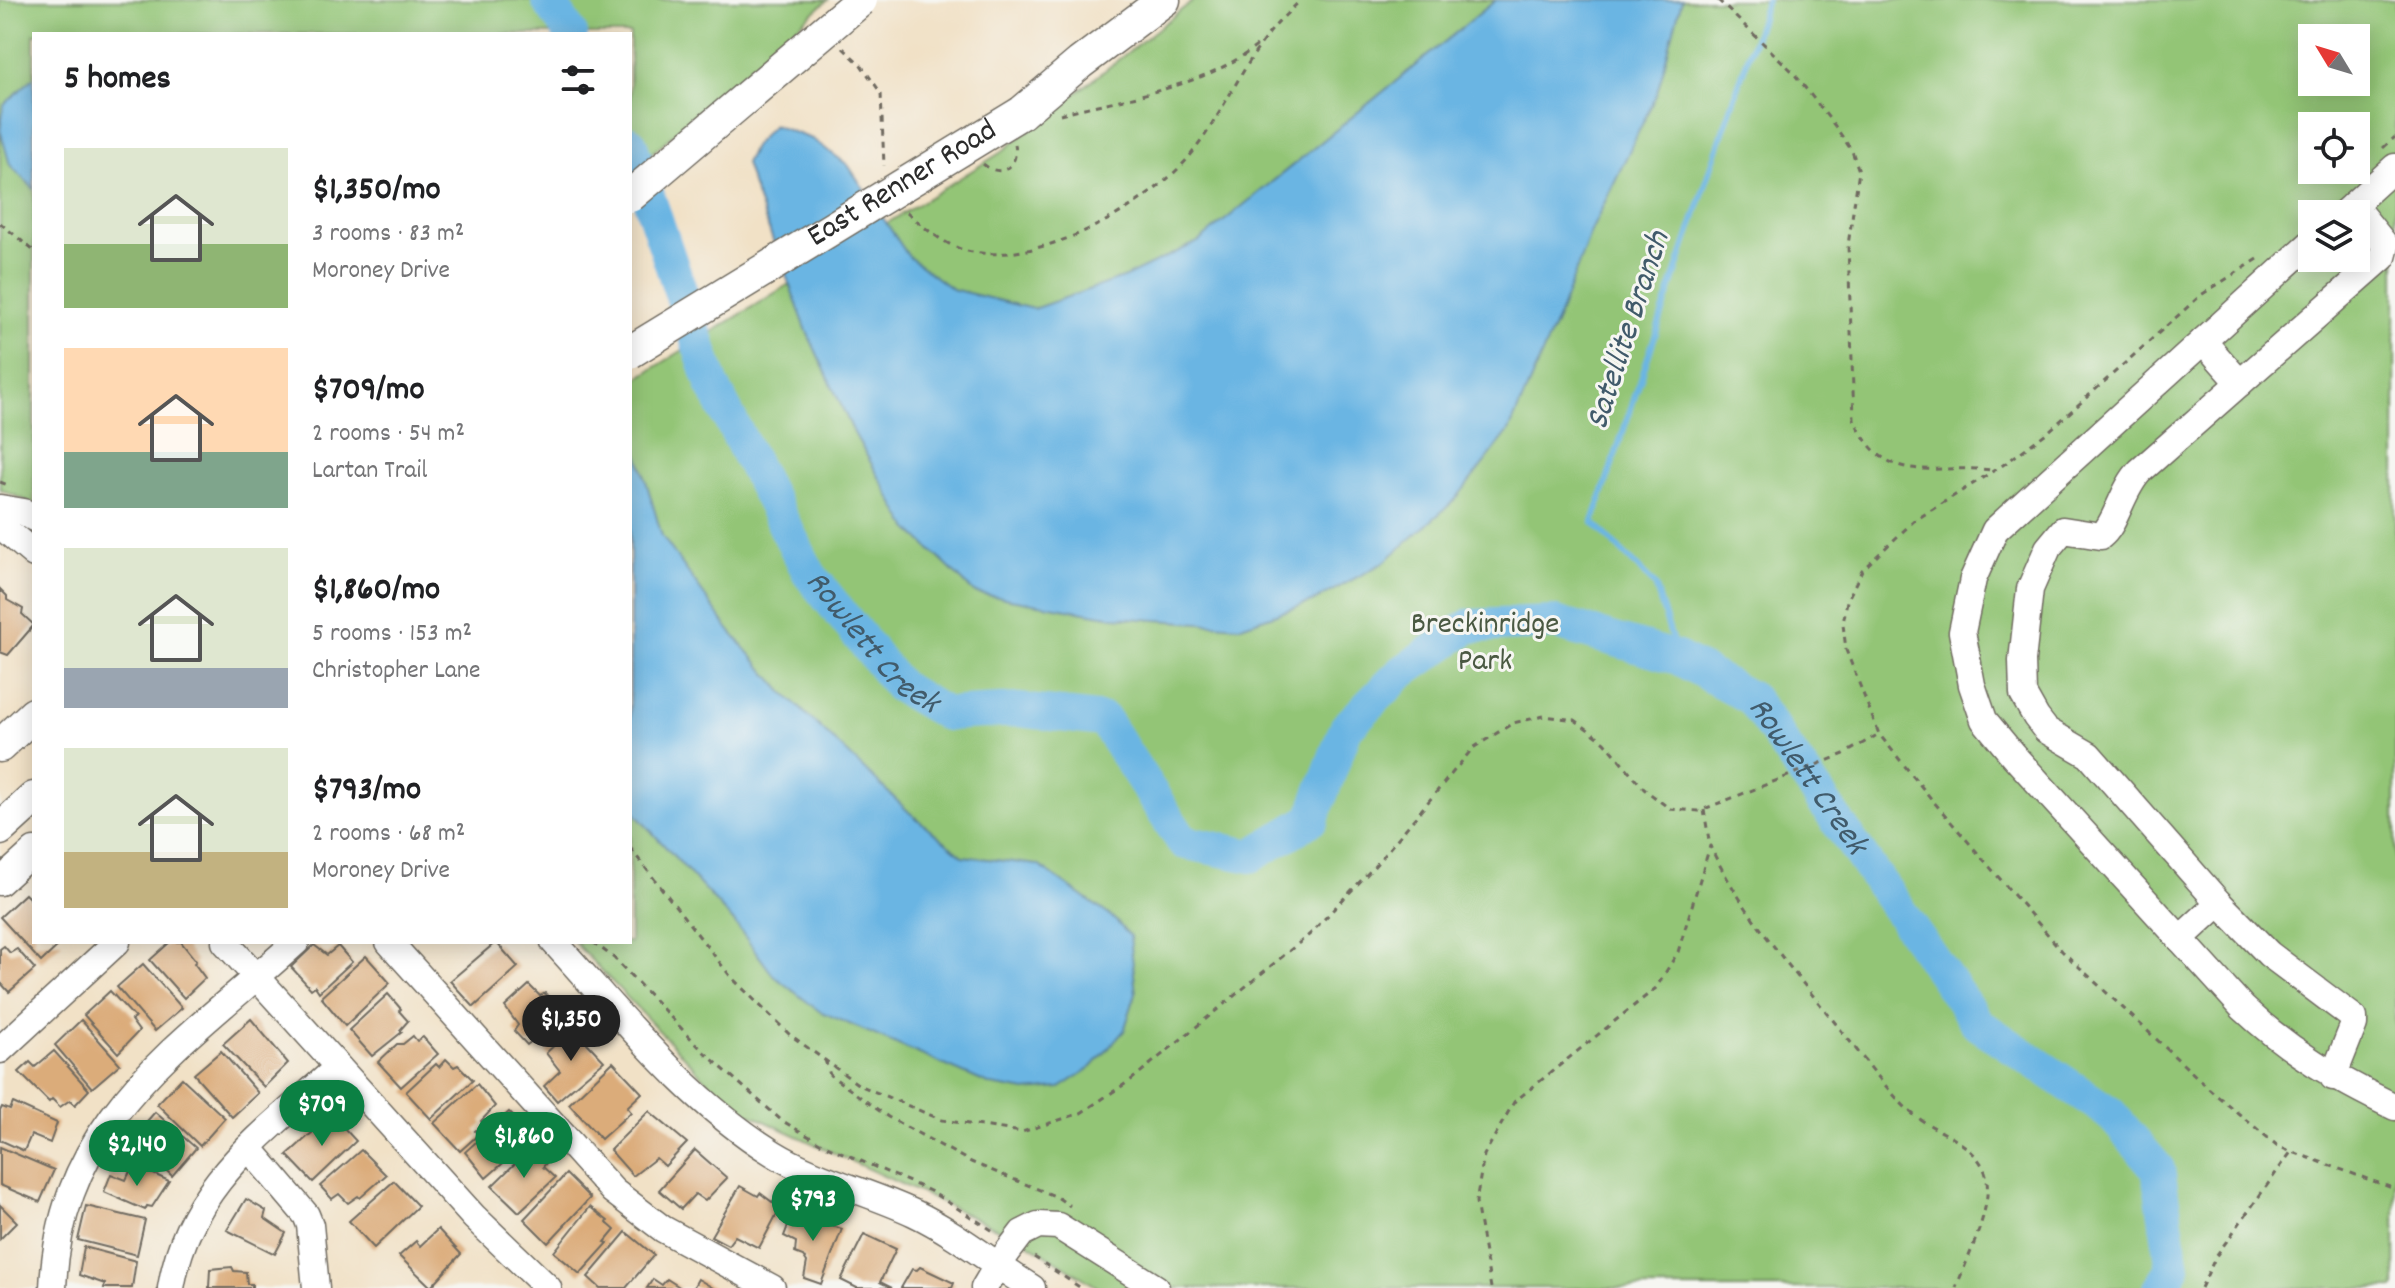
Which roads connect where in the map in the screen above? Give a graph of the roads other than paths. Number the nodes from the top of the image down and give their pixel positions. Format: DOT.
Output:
graph roads {
  1 [pos="861,0"];
  2 [pos="1164,0"];
  3 [pos="2384,162"];
  4 [pos="632,194"];
  5 [pos="2347,200"];
  6 [pos="2370,231"];
  7 [pos="2298,241"];
  8 [pos="2370,268"];
  9 [pos="2366,272"];
  10 [pos="2203,341"];
  11 [pos="632,351"];
  12 [pos="2240,383"];
  13 [pos="2032,497"];
  14 [pos="0,508"];
  15 [pos="32,517"];
  16 [pos="0,525"];
  17 [pos="2063,530"];
  18 [pos="32,552"];
  19 [pos="32,716"];
  20 [pos="2046,730"];
  21 [pos="0,746"];
  22 [pos="2013,755"];
  23 [pos="32,800"];
  24 [pos="0,829"];
  25 [pos="32,853"];
  26 [pos="0,882"];
  27 [pos="2219,903"];
  28 [pos="2180,939"];
  29 [pos="115,944"];
  30 [pos="227,944"];
  31 [pos="294,944"];
  32 [pos="391,944"];
  33 [pos="556,944"];
  34 [pos="257,978"];
  35 [pos="0,1050"];
  36 [pos="338,1067"];
  37 [pos="2333,1077"];
  38 [pos="2395,1107"];
  39 [pos="249,1148"];
  40 [pos="998,1251"];
  41 [pos="53,1288"];
  42 [pos="171,1288"];
  43 [pos="316,1288"];
  44 [pos="548,1288"];
  45 [pos="772,1288"];
  46 [pos="1032,1288"];
  47 [pos="1156,1288"];
  1 -- 4 [label="main road, bridge"];
  2 -- 11 [label="main road, East Renner Road, bridge"];
  3 -- 5 [label="street"];
  6 -- 8 [label="street"];
  7 -- 10 [label="street"];
  9 -- 12 [label="street"];
  10 -- 12 [label="street"];
  10 -- 13 [label="street"];
  12 -- 17 [label="street"];
  13 -- 17 [label="street"];
  13 -- 22 [label="street"];
  14 -- 15 [label="street"];
  16 -- 18 [label="street"];
  17 -- 20 [label="street"];
  19 -- 21 [label="main road"];
  20 -- 22 [label="street"];
  20 -- 27 [label="street"];
  22 -- 28 [label="street"];
  23 -- 24 [label="main road"];
  25 -- 26 [label="street"];
  27 -- 28 [label="street"];
  27 -- 37 [label="street"];
  28 -- 37 [label="street"];
  29 -- 35 [label="street"];
  30 -- 34 [label="street"];
  31 -- 34 [label="street"];
  32 -- 45 [label="street"];
  33 -- 40 [label="street"];
  34 -- 36 [label="street"];
  34 -- 41 [label="street"];
  36 -- 39 [label="street"];
  36 -- 44 [label="street"];
  37 -- 38 [label="street"];
  39 -- 42 [label="street"];
  39 -- 43 [label="street"];
  40 -- 46 [label="street"];
  40 -- 47 [label="street"];
}
